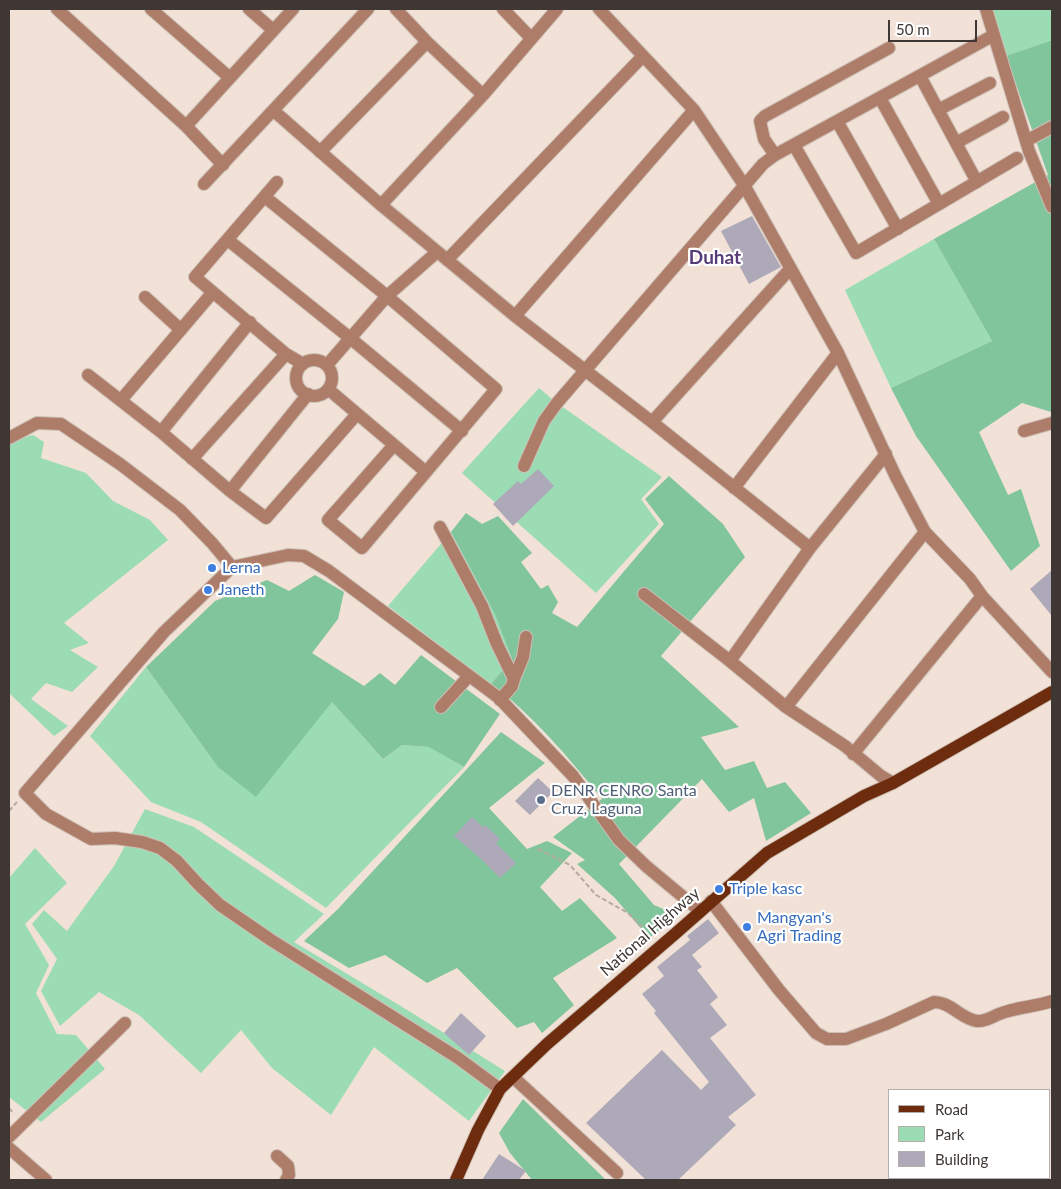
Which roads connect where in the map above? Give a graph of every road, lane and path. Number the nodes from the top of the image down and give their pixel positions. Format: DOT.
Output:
graph roads {
  1 [pos="57,9"];
  2 [pos="151,9"];
  3 [pos="249,9"];
  4 [pos="293,9"];
  5 [pos="368,9"];
  6 [pos="396,9"];
  7 [pos="503,9"];
  8 [pos="557,9"];
  9 [pos="599,9"];
  10 [pos="986,9"];
  11 [pos="273,30"];
  12 [pos="994,36"];
  13 [pos="531,38"];
  14 [pos="427,42"];
  15 [pos="889,48"];
  16 [pos="643,56"];
  17 [pos="920,76"];
  18 [pos="229,77"];
  19 [pos="990,83"];
  20 [pos="483,95"];
  21 [pos="880,98"];
  22 [pos="694,110"];
  23 [pos="938,110"];
  24 [pos="274,111"];
  25 [pos="1003,116"];
  26 [pos="836,121"];
  27 [pos="186,126"];
  28 [pos="1052,127"];
  29 [pos="1026,141"];
  30 [pos="956,143"];
  31 [pos="794,145"];
  32 [pos="320,152"];
  33 [pos="775,155"];
  34 [pos="1016,158"];
  35 [pos="223,165"];
  36 [pos="277,182"];
  37 [pos="977,182"];
  38 [pos="204,184"];
  39 [pos="744,185"];
  40 [pos="264,197"];
  41 [pos="940,204"];
  42 [pos="381,205"];
  43 [pos="1052,207"];
  44 [pos="898,229"];
  45 [pos="228,240"];
  46 [pos="438,252"];
  47 [pos="448,260"];
  48 [pos="790,269"];
  49 [pos="213,292"];
  50 [pos="387,296"];
  51 [pos="145,297"];
  52 [pos="515,316"];
  53 [pos="250,322"];
  54 [pos="181,330"];
  55 [pos="350,338"];
  56 [pos="838,352"];
  57 [pos="286,354"];
  58 [pos="303,364"];
  59 [pos="327,365"];
  60 [pos="586,372"];
  61 [pos="88,375"];
  62 [pos="328,389"];
  63 [pos="308,394"];
  64 [pos="121,400"];
  65 [pos="357,414"];
  66 [pos="652,422"];
  67 [pos="1052,423"];
  68 [pos="462,431"];
  69 [pos="1024,431"];
  70 [pos="161,432"];
  71 [pos="9,438"];
  72 [pos="394,445"];
  73 [pos="886,454"];
  74 [pos="192,459"];
  75 [pos="524,466"];
  76 [pos="426,472"];
  77 [pos="734,488"];
  78 [pos="230,491"];
  79 [pos="440,527"];
  80 [pos="925,532"];
  81 [pos="810,548"];
  82 [pos="232,567"];
  83 [pos="644,594"];
  84 [pos="982,596"];
  85 [pos="526,637"];
  86 [pos="730,661"];
  87 [pos="1052,672"];
  88 [pos="469,676"];
  89 [pos="514,679"];
  90 [pos="1052,692"];
  91 [pos="500,700"];
  92 [pos="441,707"];
  93 [pos="786,707"];
  94 [pos="853,754"];
  95 [pos="893,782"];
  96 [pos="538,849"];
  97 [pos="711,901"];
  98 [pos="700,910"];
  99 [pos="676,933"];
  100 [pos="1052,1001"];
  101 [pos="125,1023"];
  102 [pos="513,1077"];
  103 [pos="500,1089"];
  104 [pos="9,1137"];
  105 [pos="9,1148"];
  106 [pos="277,1156"];
  107 [pos="616,1173"];
  108 [pos="46,1180"];
  109 [pos="286,1180"];
  110 [pos="456,1180"];
  1 -- 27 [label="street"];
  2 -- 18 [label="street"];
  3 -- 11 [label="street"];
  4 -- 11 [label="street"];
  5 -- 24 [label="street"];
  6 -- 14 [label="street"];
  7 -- 13 [label="street"];
  8 -- 13 [label="street"];
  9 -- 16 [label="street"];
  10 -- 12 [label="street"];
  11 -- 18 [label="street"];
  12 -- 17 [label="street"];
  12 -- 29 [label="street"];
  13 -- 20 [label="street"];
  14 -- 20 [label="street"];
  14 -- 32 [label="street"];
  15 -- 33 [label="street"];
  16 -- 22 [label="street"];
  16 -- 47 [label="street"];
  17 -- 21 [label="street"];
  17 -- 23 [label="street"];
  18 -- 27 [label="street"];
  19 -- 23 [label="street"];
  20 -- 42 [label="street"];
  21 -- 26 [label="street"];
  21 -- 41 [label="street"];
  22 -- 39 [label="street"];
  22 -- 52 [label="street"];
  23 -- 30 [label="street"];
  24 -- 32 [label="street"];
  24 -- 35 [label="street"];
  25 -- 30 [label="street"];
  26 -- 31 [label="street"];
  26 -- 44 [label="street"];
  27 -- 35 [label="street"];
  28 -- 29 [label="street"];
  29 -- 43 [label="street"];
  30 -- 37 [label="street"];
  31 -- 33 [label="street"];
  31 -- 44 [label="street"];
  32 -- 42 [label="street"];
  33 -- 39 [label="street"];
  34 -- 37 [label="street"];
  35 -- 38 [label="street"];
  36 -- 40 [label="street"];
  37 -- 41 [label="street"];
  39 -- 48 [label="street"];
  39 -- 60 [label="street"];
  40 -- 45 [label="street"];
  40 -- 50 [label="street"];
  41 -- 44 [label="street"];
  42 -- 46 [label="street"];
  45 -- 49 [label="street"];
  45 -- 55 [label="street"];
  46 -- 47 [label="street"];
  46 -- 50 [label="street"];
  47 -- 52 [label="street"];
  48 -- 56 [label="street"];
  48 -- 66 [label="street"];
  49 -- 53 [label="street"];
  49 -- 54 [label="street"];
  50 -- 55 [label="street"];
  50 -- 68 [label="street"];
  51 -- 54 [label="street"];
  52 -- 60 [label="street"];
  53 -- 57 [label="street"];
  53 -- 70 [label="street"];
  54 -- 64 [label="street"];
  55 -- 59 [label="street"];
  55 -- 68 [label="street"];
  56 -- 73 [label="street"];
  56 -- 77 [label="street"];
  57 -- 58 [label="street"];
  57 -- 74 [label="street"];
  58 -- 59 [label="street"];
  58 -- 63 [label="street"];
  59 -- 62 [label="street"];
  60 -- 66 [label="street"];
  60 -- 75 [label="street"];
  61 -- 64 [label="street"];
  62 -- 63 [label="street"];
  62 -- 65 [label="street"];
  63 -- 78 [label="street"];
  64 -- 70 [label="street"];
  65 -- 72 [label="street"];
  65 -- 78 [label="street"];
  66 -- 77 [label="street"];
  67 -- 69 [label="street"];
  68 -- 76 [label="street"];
  70 -- 74 [label="street"];
  71 -- 82 [label="street"];
  72 -- 76 [label="street"];
  72 -- 76 [label="street"];
  73 -- 80 [label="street"];
  73 -- 81 [label="street"];
  74 -- 78 [label="street"];
  77 -- 81 [label="street"];
  79 -- 89 [label="street"];
  80 -- 84 [label="street"];
  80 -- 93 [label="street"];
  81 -- 86 [label="street"];
  82 -- 88 [label="street"];
  82 -- 103 [label="street"];
  83 -- 86 [label="street"];
  84 -- 87 [label="street"];
  84 -- 94 [label="street"];
  85 -- 89 [label="street"];
  86 -- 93 [label="street"];
  88 -- 91 [label="street"];
  88 -- 92 [label="street"];
  89 -- 91 [label="street"];
  90 -- 95 [label="main road, National Highway"];
  91 -- 98 [label="street"];
  93 -- 94 [label="street"];
  94 -- 95 [label="street"];
  95 -- 97 [label="main road, National Highway"];
  96 -- 99 [label="path"];
  97 -- 98 [label="main road, National Highway"];
  97 -- 100 [label="street"];
  98 -- 99 [label="main road, National Highway"];
  99 -- 102 [label="main road, National Highway"];
  101 -- 104 [label="street"];
  102 -- 103 [label="main road, National Highway"];
  102 -- 107 [label="street"];
  103 -- 110 [label="main road, National Highway"];
  105 -- 108 [label="street"];
  106 -- 109 [label="street"];
}
